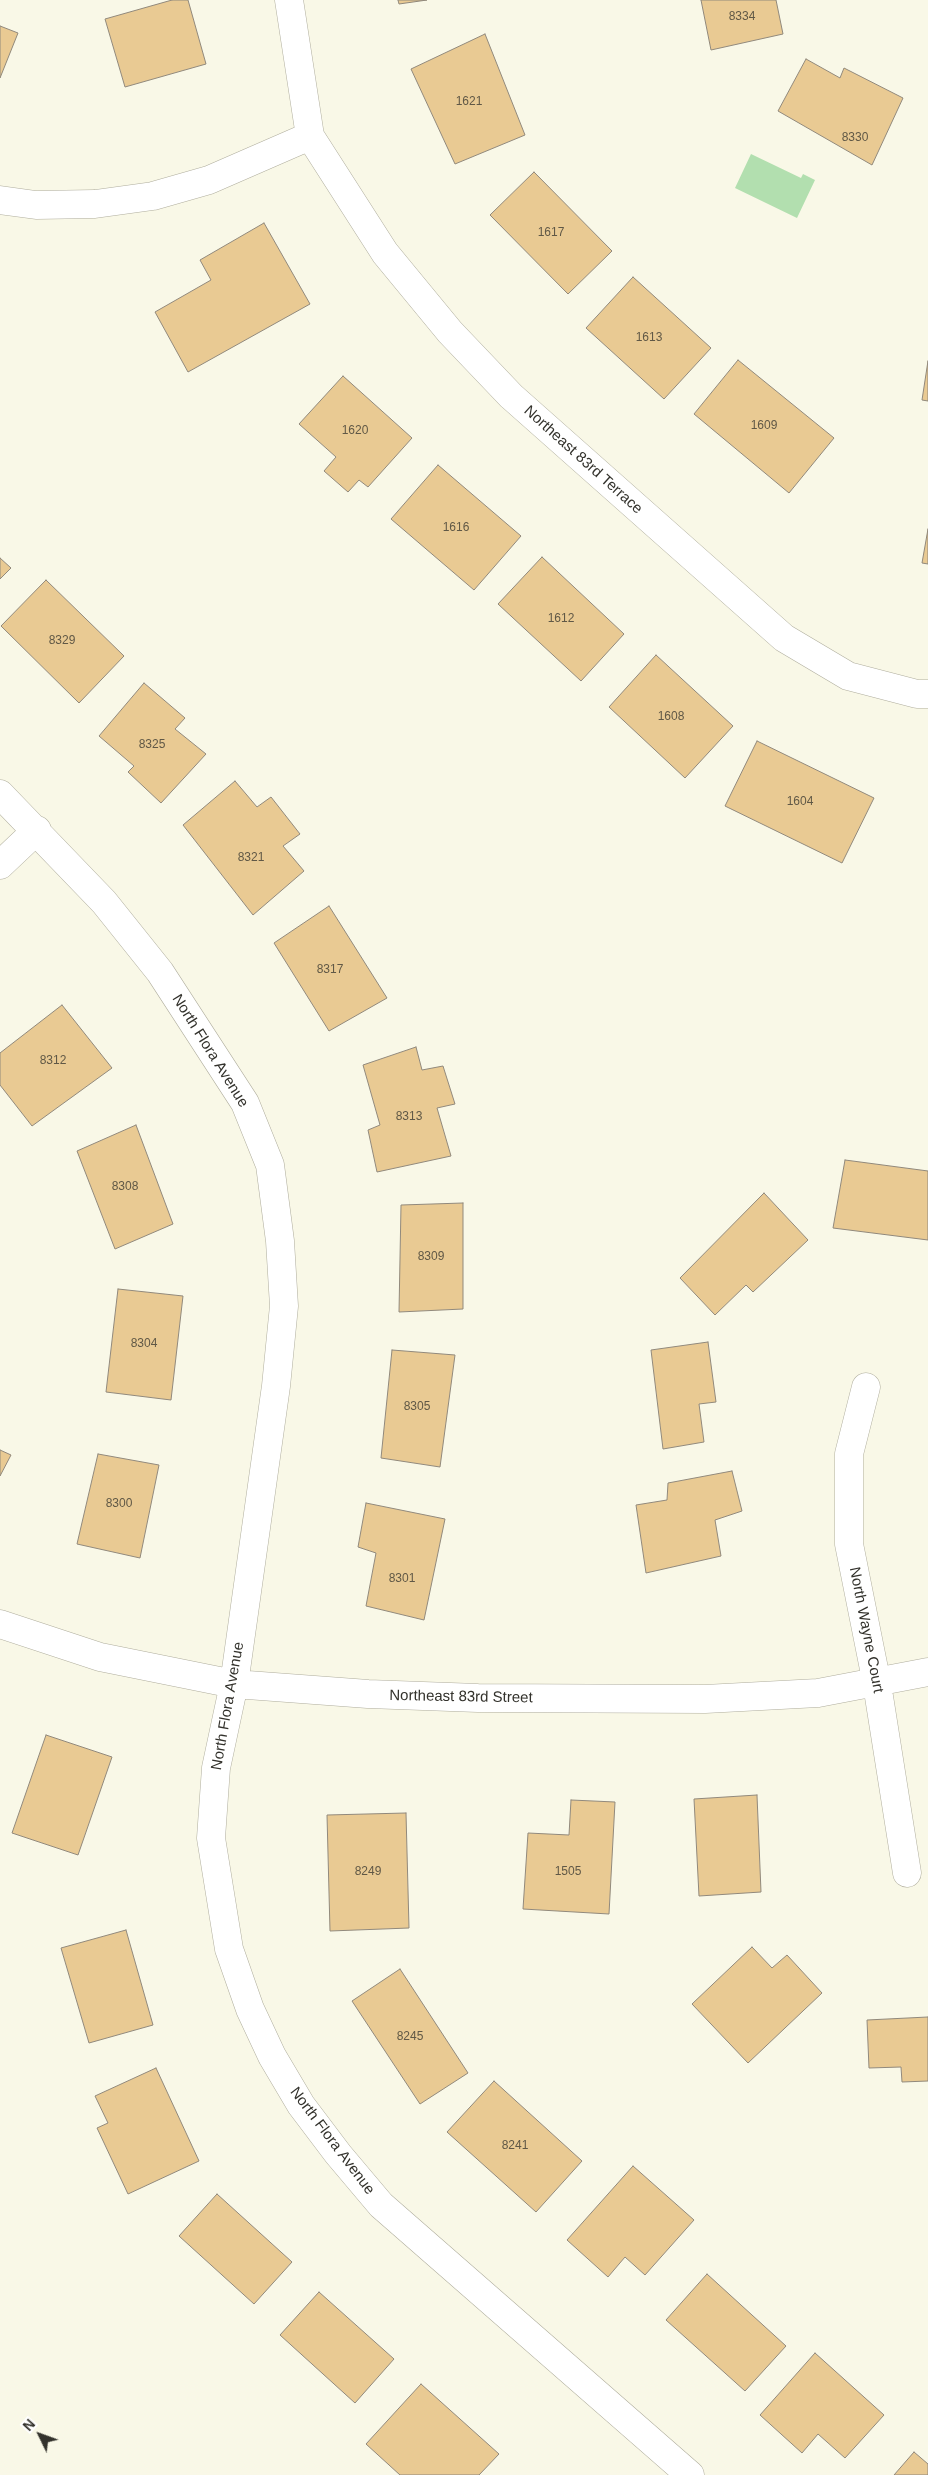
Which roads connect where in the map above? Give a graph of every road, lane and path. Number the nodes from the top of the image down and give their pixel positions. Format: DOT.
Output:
graph roads {
  1 [pos="289,0"];
  2 [pos="310,136"];
  3 [pos="0,200"];
  4 [pos="928,694"];
  5 [pos="0,794"];
  6 [pos="37,830"];
  7 [pos="0,864"];
  8 [pos="866,1387"];
  9 [pos="0,1624"];
  10 [pos="928,1672"];
  11 [pos="234,1684"];
  12 [pos="877,1684"];
  13 [pos="907,1873"];
  14 [pos="690,2475"];
  1 -- 2 [label="street"];
  2 -- 3 [label="street"];
  2 -- 4 [label="street, Northeast 83rd Terrace"];
  5 -- 6 [label="street, North Flora Avenue"];
  6 -- 7 [label="street"];
  6 -- 11 [label="street, North Flora Avenue"];
  8 -- 12 [label="street, North Wayne Court"];
  9 -- 11 [label="street, Northeast 83rd Street"];
  10 -- 12 [label="street, Northeast 83rd Street"];
  11 -- 12 [label="street, Northeast 83rd Street"];
  11 -- 14 [label="street, North Flora Avenue"];
  12 -- 13 [label="street, North Wayne Court"];
}
